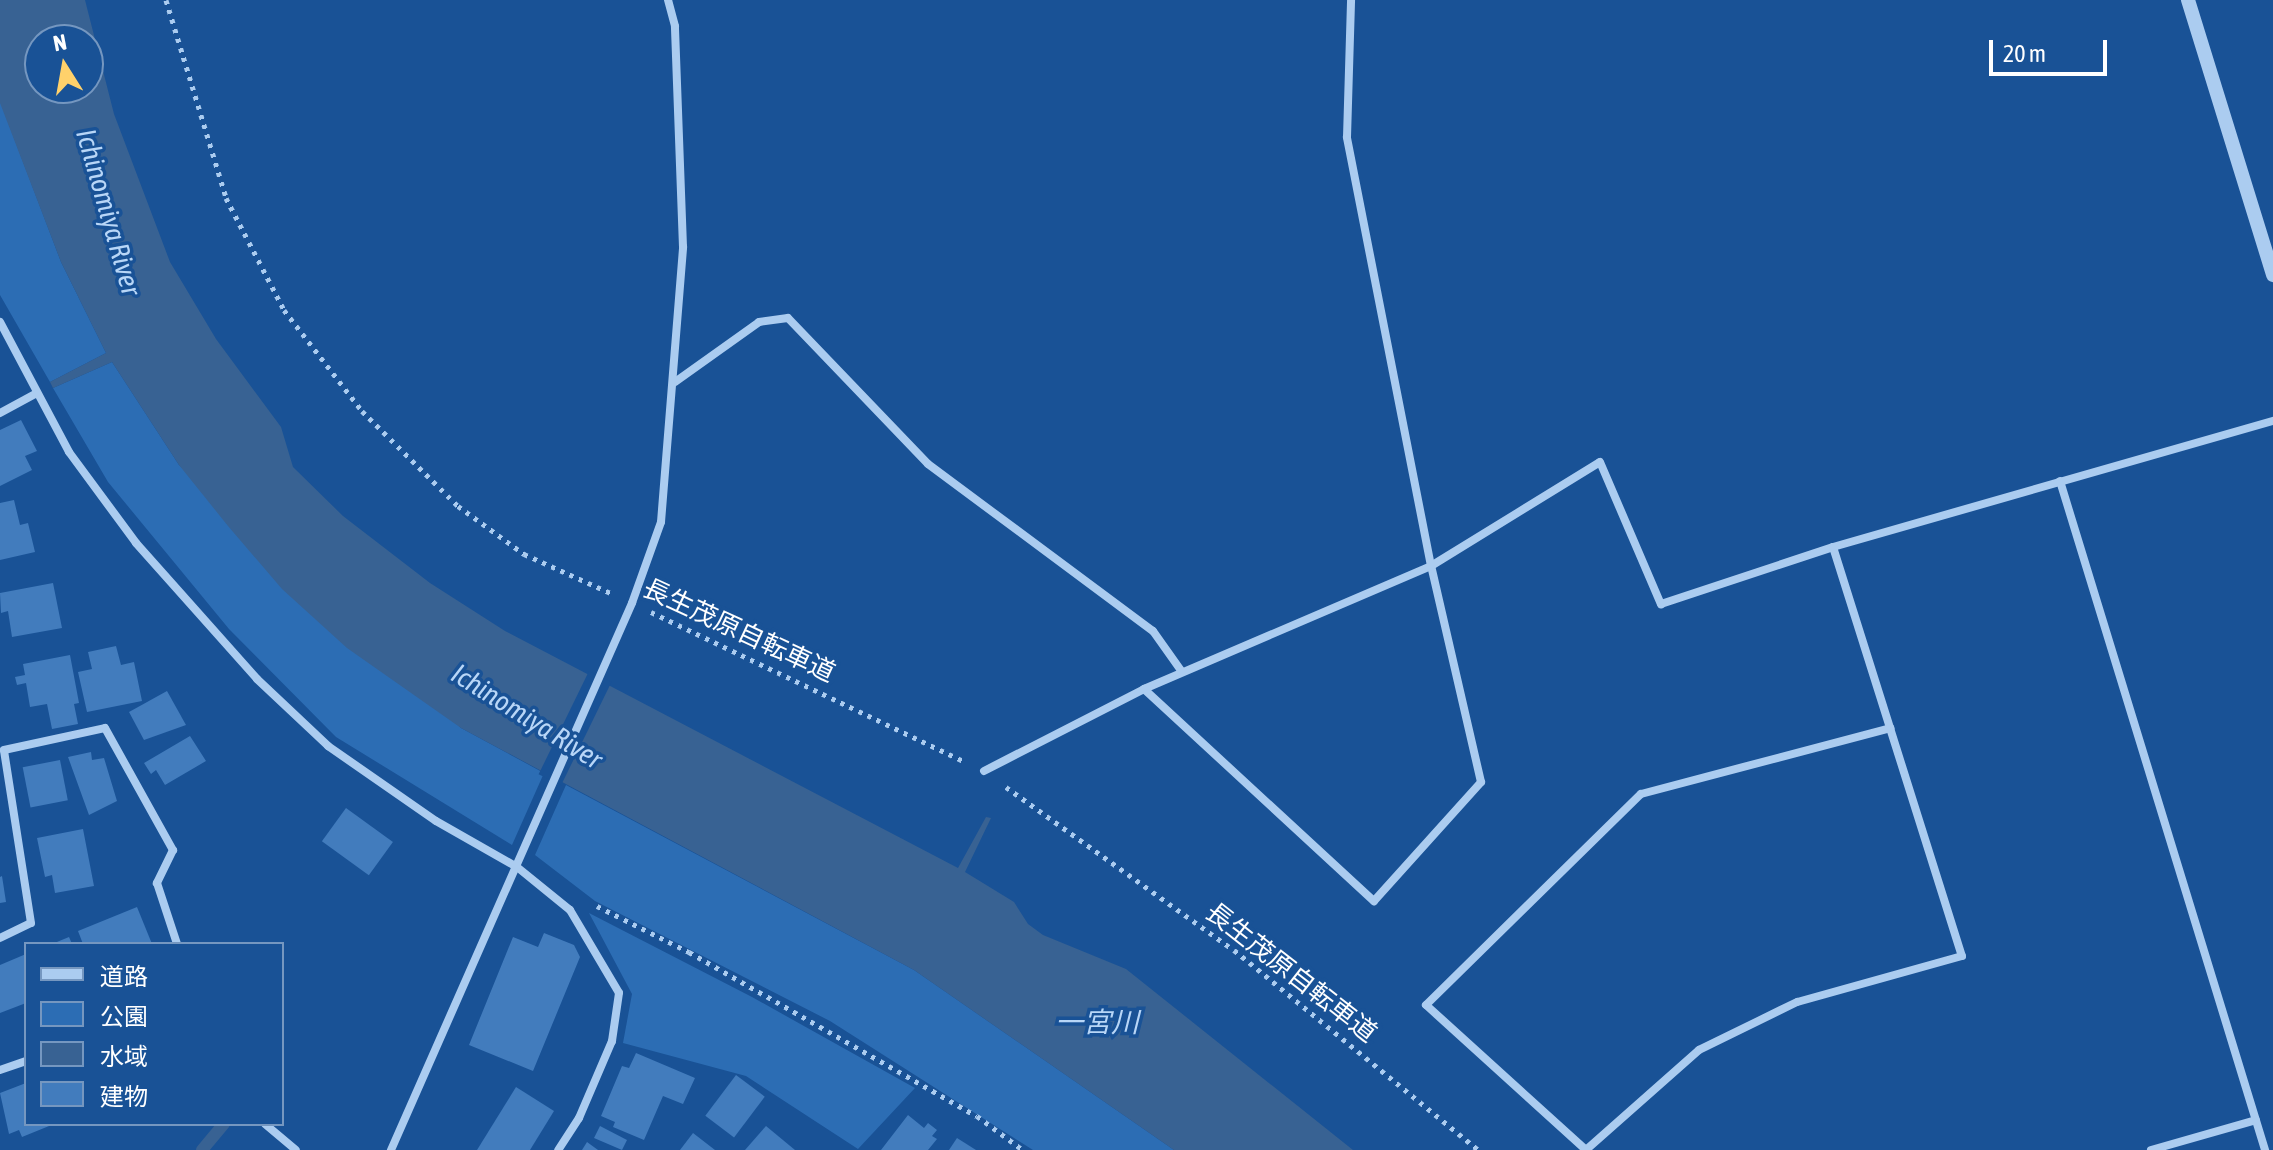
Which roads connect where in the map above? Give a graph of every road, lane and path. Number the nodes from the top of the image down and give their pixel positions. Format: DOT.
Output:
graph roads {
  1 [pos="166,0"];
  2 [pos="668,0"];
  3 [pos="1351,0"];
  4 [pos="2188,0"];
  5 [pos="2273,275"];
  6 [pos="0,322"];
  7 [pos="675,382"];
  8 [pos="37,393"];
  9 [pos="0,413"];
  10 [pos="2273,421"];
  11 [pos="2060,481"];
  12 [pos="1833,547"];
  13 [pos="1431,566"];
  14 [pos="630,607"];
  15 [pos="1182,672"];
  16 [pos="1144,689"];
  17 [pos="1890,728"];
  18 [pos="984,771"];
  19 [pos="517,867"];
  20 [pos="589,902"];
  21 [pos="0,938"];
  22 [pos="176,942"];
  23 [pos="24,1062"];
  24 [pos="0,1070"];
  25 [pos="2256,1120"];
  26 [pos="267,1126"];
  27 [pos="296,1150"];
  28 [pos="391,1150"];
  29 [pos="558,1150"];
  30 [pos="1023,1150"];
  31 [pos="1478,1150"];
  32 [pos="2151,1150"];
  33 [pos="2265,1150"];
  1 -- 14 [label="path, 長生茂原自転車道"];
  2 -- 7 [label="street"];
  3 -- 13 [label="street"];
  4 -- 5 [label="street"];
  6 -- 8 [label="street"];
  7 -- 14 [label="street"];
  7 -- 15 [label="street"];
  8 -- 9 [label="street"];
  8 -- 19 [label="street"];
  10 -- 11 [label="street"];
  11 -- 12 [label="street"];
  11 -- 25 [label="street"];
  12 -- 13 [label="street"];
  12 -- 17 [label="street"];
  13 -- 15 [label="street"];
  13 -- 16 [label="street"];
  14 -- 18 [label="path, 長生茂原自転車道"];
  14 -- 19 [label="street"];
  15 -- 16 [label="street"];
  16 -- 18 [label="street"];
  17 -- 17 [label="street"];
  18 -- 31 [label="path, 長生茂原自転車道"];
  19 -- 28 [label="street"];
  19 -- 29 [label="street"];
  20 -- 30 [label="path"];
  21 -- 22 [label="street"];
  23 -- 24 [label="street"];
  25 -- 32 [label="street"];
  25 -- 33 [label="street"];
  26 -- 27 [label="street"];
}
